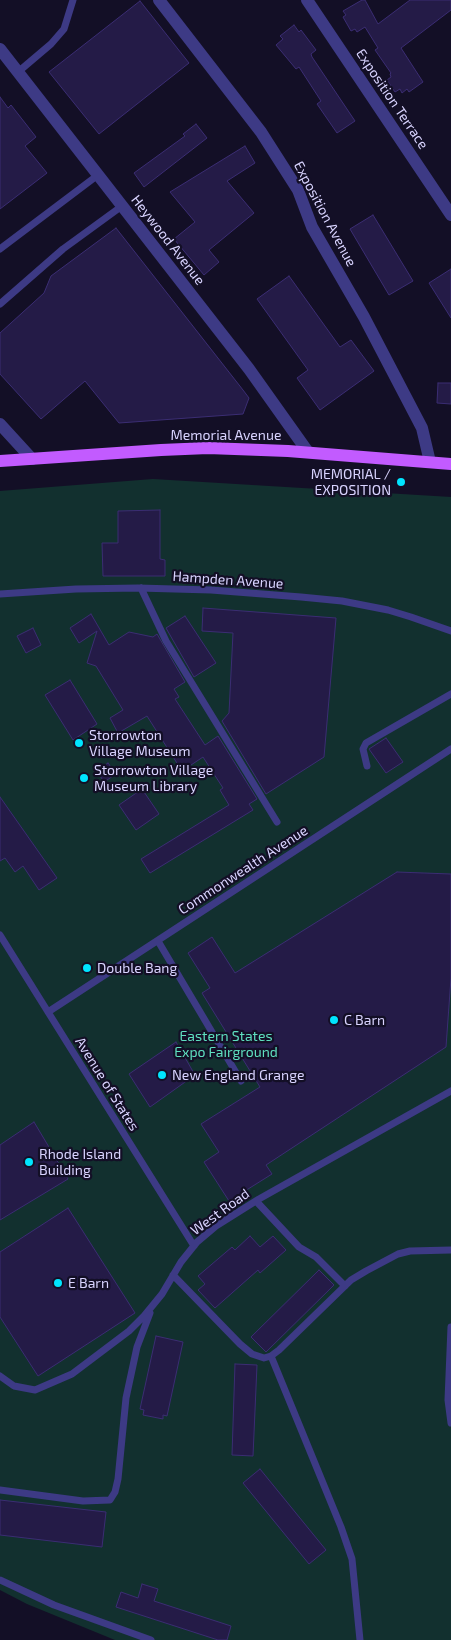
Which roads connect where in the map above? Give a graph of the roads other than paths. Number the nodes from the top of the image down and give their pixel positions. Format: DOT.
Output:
graph roads {
  1 [pos="73,0"];
  2 [pos="159,0"];
  3 [pos="307,0"];
  4 [pos="0,49"];
  5 [pos="18,72"];
  6 [pos="98,176"];
  7 [pos="122,206"];
  8 [pos="451,215"];
  9 [pos="0,249"];
  10 [pos="0,304"];
  11 [pos="0,424"];
  12 [pos="308,452"];
  13 [pos="32,459"];
  14 [pos="0,461"];
  15 [pos="430,462"];
  16 [pos="451,464"];
  17 [pos="141,588"];
  18 [pos="0,594"];
  19 [pos="451,631"];
  20 [pos="451,694"];
  21 [pos="451,749"];
  22 [pos="367,766"];
  23 [pos="277,822"];
  24 [pos="1,938"];
  25 [pos="158,941"];
  26 [pos="48,1012"];
  27 [pos="241,1081"];
  28 [pos="451,1091"];
  29 [pos="256,1201"];
  30 [pos="194,1246"];
  31 [pos="451,1250"];
  32 [pos="173,1276"];
  33 [pos="345,1286"];
  34 [pos="153,1305"];
  35 [pos="451,1326"];
  36 [pos="271,1356"];
  37 [pos="0,1376"];
  38 [pos="451,1423"];
  39 [pos="0,1490"];
  40 [pos="0,1580"];
  41 [pos="151,1640"];
  42 [pos="360,1640"];
  1 -- 5 [label="lane"];
  2 -- 15 [label="street, Exposition Avenue"];
  3 -- 8 [label="street, Exposition Terrace"];
  4 -- 5 [label="street, Heywood Avenue"];
  5 -- 6 [label="street, Heywood Avenue"];
  6 -- 7 [label="street, Heywood Avenue"];
  6 -- 9 [label="lane"];
  7 -- 10 [label="lane"];
  7 -- 12 [label="street, Heywood Avenue"];
  11 -- 13 [label="street"];
  12 -- 13 [label="main road, Memorial Avenue"];
  12 -- 15 [label="main road, Memorial Avenue"];
  13 -- 14 [label="main road, Memorial Avenue"];
  15 -- 16 [label="main road, Memorial Avenue"];
  17 -- 18 [label="lane, Hampden Avenue"];
  17 -- 19 [label="lane, Hampden Avenue"];
  17 -- 23 [label="lane"];
  20 -- 22 [label="lane"];
  21 -- 25 [label="lane, Commonwealth Avenue"];
  24 -- 26 [label="lane, Avenue of States"];
  25 -- 26 [label="lane, Commonwealth Avenue"];
  25 -- 27 [label="lane"];
  26 -- 30 [label="lane, Avenue of States"];
  28 -- 29 [label="lane, West Road"];
  29 -- 30 [label="lane, West Road"];
  29 -- 33 [label="lane"];
  30 -- 32 [label="lane, West Road"];
  31 -- 33 [label="lane"];
  32 -- 34 [label="lane, West Road"];
  32 -- 36 [label="lane"];
  33 -- 36 [label="lane"];
  34 -- 37 [label="lane, West Road"];
  34 -- 39 [label="lane"];
  35 -- 38 [label="lane"];
  36 -- 42 [label="lane"];
  40 -- 41 [label="lane"];
}
